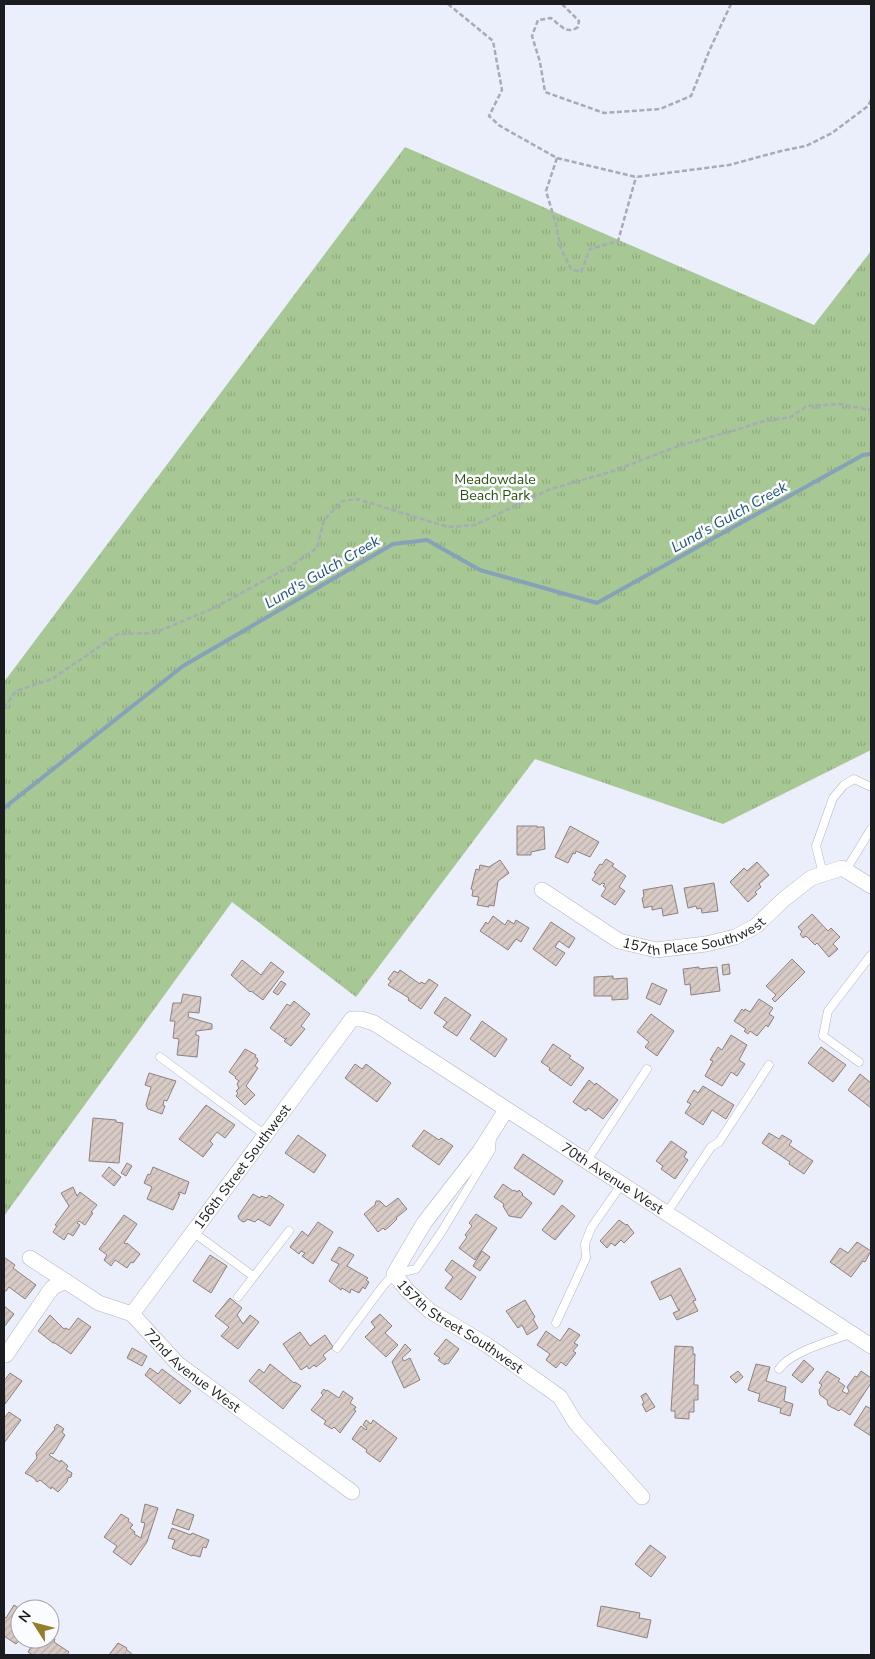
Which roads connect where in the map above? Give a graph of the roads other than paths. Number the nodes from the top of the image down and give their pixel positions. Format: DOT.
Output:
graph roads {
  1 [pos="871,787"];
  2 [pos="871,829"];
  3 [pos="844,869"];
  4 [pos="823,874"];
  5 [pos="871,886"];
  6 [pos="542,890"];
  7 [pos="871,954"];
  8 [pos="352,1019"];
  9 [pos="160,1057"];
  10 [pos="859,1062"];
  11 [pos="769,1065"];
  12 [pos="648,1069"];
  13 [pos="506,1110"];
  14 [pos="265,1135"];
  15 [pos="586,1162"];
  16 [pos="621,1185"];
  17 [pos="666,1214"];
  18 [pos="290,1231"];
  19 [pos="193,1232"];
  20 [pos="30,1258"];
  21 [pos="394,1274"];
  22 [pos="253,1276"];
  23 [pos="66,1281"];
  24 [pos="238,1297"];
  25 [pos="132,1314"];
  26 [pos="556,1323"];
  27 [pos="852,1334"];
  28 [pos="871,1346"];
  29 [pos="337,1348"];
  30 [pos="6,1355"];
  31 [pos="779,1369"];
  32 [pos="352,1492"];
  33 [pos="642,1497"];
  1 -- 4 [label="lane"];
  2 -- 3 [label="lane"];
  3 -- 4 [label="street, 157th Place Southwest"];
  3 -- 5 [label="street"];
  4 -- 6 [label="street, 157th Place Southwest"];
  7 -- 10 [label="lane"];
  8 -- 13 [label="street, 70th Avenue West"];
  8 -- 14 [label="street, 156th Street Southwest"];
  9 -- 14 [label="lane"];
  11 -- 17 [label="lane"];
  12 -- 15 [label="lane"];
  13 -- 15 [label="street, 70th Avenue West"];
  13 -- 21 [label="street, 157th Street Southwest"];
  14 -- 19 [label="street, 156th Street Southwest"];
  15 -- 16 [label="street, 70th Avenue West"];
  16 -- 17 [label="street, 70th Avenue West"];
  16 -- 26 [label="lane"];
  17 -- 27 [label="street, 70th Avenue West"];
  18 -- 22 [label="lane"];
  19 -- 22 [label="lane"];
  19 -- 25 [label="street, 156th Street Southwest"];
  20 -- 23 [label="street, 72nd Avenue West"];
  21 -- 29 [label="lane"];
  21 -- 33 [label="street, 157th Street Southwest"];
  22 -- 24 [label="lane"];
  23 -- 25 [label="street, 72nd Avenue West"];
  23 -- 30 [label="street"];
  25 -- 32 [label="street, 72nd Avenue West"];
  27 -- 28 [label="street, 70th Avenue West"];
  27 -- 31 [label="lane"];
}
